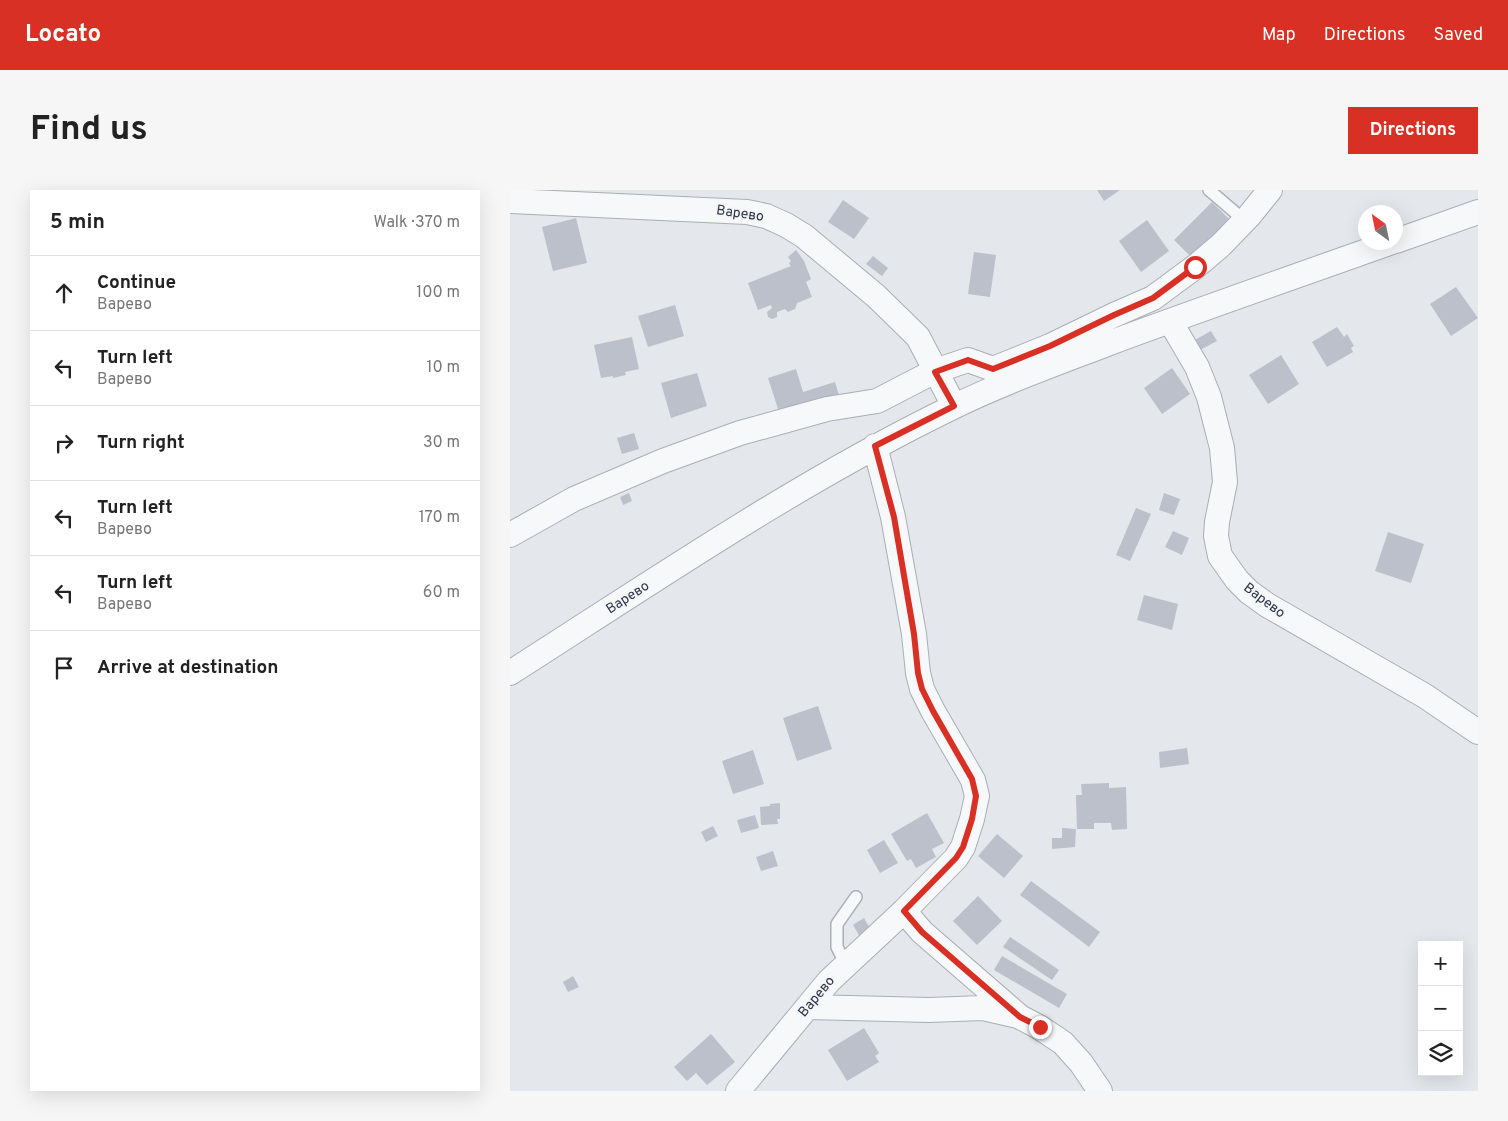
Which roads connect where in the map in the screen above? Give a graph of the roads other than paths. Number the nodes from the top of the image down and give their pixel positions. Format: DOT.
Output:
graph roads {
  1 [pos="1209,190"];
  2 [pos="1270,190"];
  3 [pos="510,201"];
  4 [pos="1478,212"];
  5 [pos="1244,220"];
  6 [pos="1403,239"];
  7 [pos="1369,250"];
  8 [pos="1170,320"];
  9 [pos="935,372"];
  10 [pos="954,406"];
  11 [pos="875,446"];
  12 [pos="510,534"];
  13 [pos="510,673"];
  14 [pos="1478,732"];
  15 [pos="856,897"];
  16 [pos="904,911"];
  17 [pos="846,965"];
  18 [pos="808,1007"];
  19 [pos="1020,1017"];
  20 [pos="738,1091"];
  21 [pos="1100,1091"];
  1 -- 5 [label="lane"];
  2 -- 5 [label="street"];
  3 -- 9 [label="street, Варево"];
  4 -- 6 [label="street"];
  5 -- 9 [label="street"];
  7 -- 8 [label="street, Варево"];
  8 -- 10 [label="street, Варево"];
  8 -- 14 [label="street, Варево"];
  9 -- 10 [label="street, Варево"];
  9 -- 12 [label="street"];
  10 -- 11 [label="street, Варево"];
  11 -- 13 [label="street, Варево"];
  11 -- 16 [label="street, Варево"];
  15 -- 17 [label="lane"];
  16 -- 17 [label="street, Варево"];
  16 -- 19 [label="street"];
  17 -- 18 [label="street, Варево"];
  18 -- 19 [label="street"];
  18 -- 20 [label="street, Варево"];
  19 -- 21 [label="street"];
}
